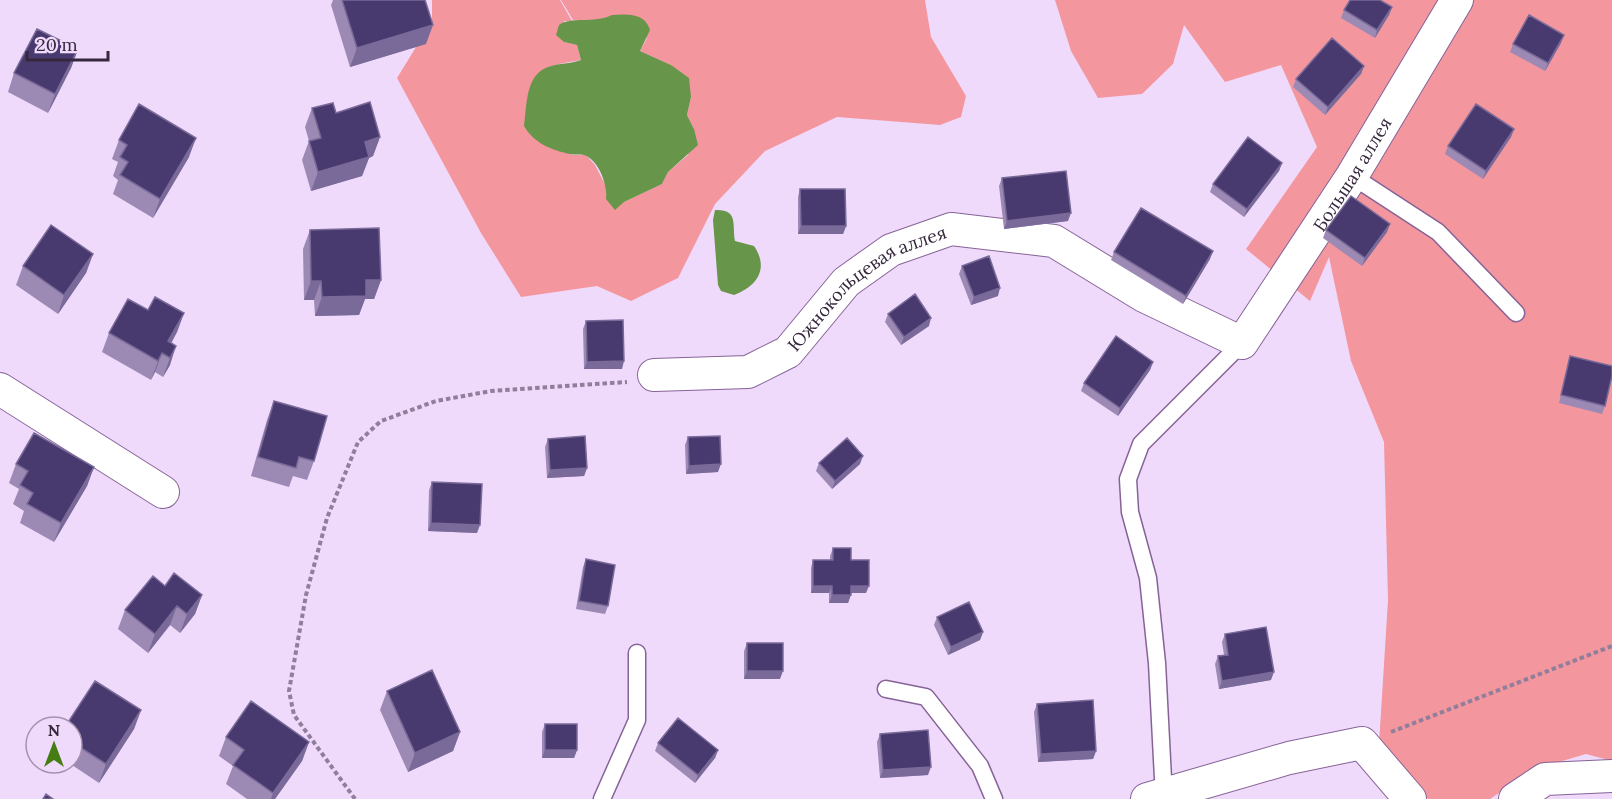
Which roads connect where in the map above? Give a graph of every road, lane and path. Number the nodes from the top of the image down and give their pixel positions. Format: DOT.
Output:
graph roads {
  1 [pos="1457,0"];
  2 [pos="1352,176"];
  3 [pos="1516,313"];
  4 [pos="1242,343"];
  5 [pos="654,375"];
  6 [pos="0,389"];
  7 [pos="164,492"];
  8 [pos="1612,646"];
  9 [pos="637,653"];
  10 [pos="886,689"];
  11 [pos="1362,743"];
  12 [pos="1612,776"];
  13 [pos="1158,797"];
  14 [pos="355,799"];
  15 [pos="602,799"];
  16 [pos="994,799"];
  17 [pos="1410,799"];
  18 [pos="1515,799"];
  1 -- 2 [label="street, Большая аллея"];
  2 -- 3 [label="lane"];
  2 -- 4 [label="street, Большая аллея"];
  4 -- 5 [label="street, Южнокольцевая аллея"];
  4 -- 13 [label="lane"];
  5 -- 14 [label="path"];
  6 -- 7 [label="street"];
  8 -- 11 [label="path"];
  9 -- 15 [label="lane"];
  10 -- 16 [label="lane"];
  11 -- 13 [label="street"];
  11 -- 17 [label="street"];
  12 -- 18 [label="street"];
}
